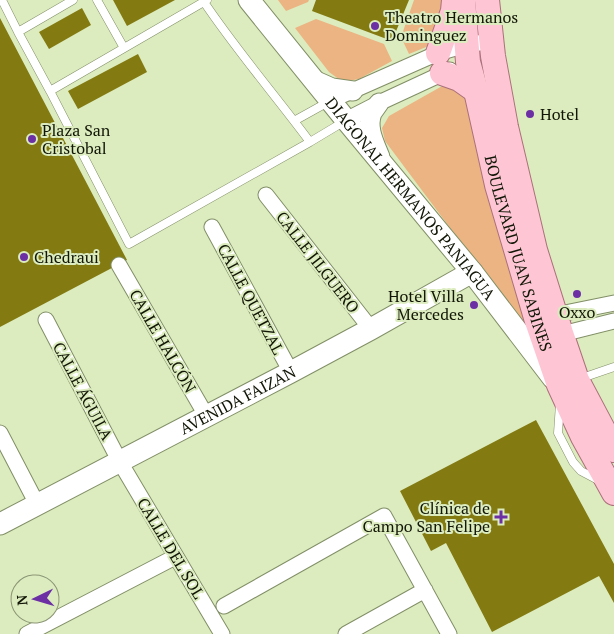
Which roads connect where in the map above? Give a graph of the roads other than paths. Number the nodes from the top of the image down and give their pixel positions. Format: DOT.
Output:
graph roads {
  1 [pos="2,0"];
  2 [pos="73,0"];
  3 [pos="97,0"];
  4 [pos="249,0"];
  5 [pos="454,0"];
  6 [pos="463,0"];
  7 [pos="487,0"];
  8 [pos="206,1"];
  9 [pos="18,32"];
  10 [pos="124,48"];
  11 [pos="492,48"];
  12 [pos="467,54"];
  13 [pos="440,63"];
  14 [pos="314,80"];
  15 [pos="353,90"];
  16 [pos="50,91"];
  17 [pos="476,91"];
  18 [pos="330,101"];
  19 [pos="379,103"];
  20 [pos="294,120"];
  21 [pos="346,120"];
  22 [pos="310,142"];
  23 [pos="383,165"];
  24 [pos="266,195"];
  25 [pos="212,227"];
  26 [pos="119,265"];
  27 [pos="472,272"];
  28 [pos="614,303"];
  29 [pos="46,320"];
  30 [pos="614,321"];
  31 [pos="549,327"];
  32 [pos="371,329"];
  33 [pos="614,367"];
  34 [pos="291,372"];
  35 [pos="566,385"];
  36 [pos="207,417"];
  37 [pos="0,433"];
  38 [pos="614,450"];
  39 [pos="120,462"];
  40 [pos="612,489"];
  41 [pos="38,504"];
  42 [pos="0,524"];
  43 [pos="175,557"];
  44 [pos="425,590"];
  45 [pos="224,606"];
  46 [pos="28,634"];
  47 [pos="222,634"];
  48 [pos="346,634"];
  49 [pos="449,634"];
  1 -- 9 [label="lane"];
  2 -- 9 [label="lane"];
  3 -- 10 [label="lane"];
  4 -- 14 [label="main road, DIAGONAL HERMANOS PANIAGUA"];
  5 -- 13 [label="main road"];
  6 -- 12 [label="main road, BOULEVARD JUAN SABINES"];
  7 -- 11 [label="main road, BOULEVARD JUAN SABINES"];
  8 -- 10 [label="lane"];
  8 -- 20 [label="lane"];
  9 -- 16 [label="lane"];
  10 -- 16 [label="lane"];
  11 -- 12 [label="street"];
  11 -- 31 [label="main road, BOULEVARD JUAN SABINES"];
  12 -- 13 [label="street"];
  12 -- 13 [label="street"];
  12 -- 17 [label="main road, BOULEVARD JUAN SABINES"];
  13 -- 15 [label="street"];
  13 -- 17 [label="main road"];
  13 -- 19 [label="street"];
  14 -- 15 [label="street"];
  14 -- 18 [label="main road, DIAGONAL HERMANOS PANIAGUA"];
  15 -- 18 [label="street"];
  16 -- 22 [label="lane"];
  17 -- 31 [label="main road, BOULEVARD JUAN SABINES"];
  18 -- 20 [label="lane"];
  18 -- 21 [label="main road, DIAGONAL HERMANOS PANIAGUA"];
  19 -- 21 [label="street"];
  19 -- 23 [label="street"];
  20 -- 22 [label="lane"];
  21 -- 22 [label="lane"];
  21 -- 23 [label="main road, DIAGONAL HERMANOS PANIAGUA"];
  23 -- 27 [label="main road, DIAGONAL HERMANOS PANIAGUA"];
  24 -- 32 [label="street, CALLE JILGUERO"];
  25 -- 34 [label="street, CALLE QUETZAL"];
  26 -- 36 [label="street, CALLE HALCÓN"];
  27 -- 32 [label="main road, AVENIDA FAIZAN"];
  27 -- 35 [label="main road, DIAGONAL HERMANOS PANIAGUA"];
  28 -- 31 [label="street"];
  29 -- 39 [label="street, CALLE ÁGUILA"];
  30 -- 31 [label="street"];
  31 -- 35 [label="main road, BOULEVARD JUAN SABINES"];
  32 -- 34 [label="main road, AVENIDA FAIZAN"];
  33 -- 35 [label="lane"];
  34 -- 36 [label="main road, AVENIDA FAIZAN"];
  35 -- 38 [label="main road, BOULEVARD JUAN SABINES"];
  35 -- 40 [label="main road, BOULEVARD JUAN SABINES"];
  36 -- 39 [label="main road, AVENIDA FAIZAN"];
  37 -- 41 [label="street"];
  39 -- 41 [label="main road, AVENIDA FAIZAN"];
  39 -- 43 [label="street, CALLE DEL SOL"];
  41 -- 42 [label="main road, AVENIDA FAIZAN"];
  43 -- 46 [label="street"];
  43 -- 47 [label="street, CALLE DEL SOL"];
  44 -- 45 [label="street"];
  44 -- 48 [label="street"];
  44 -- 49 [label="street"];
}
